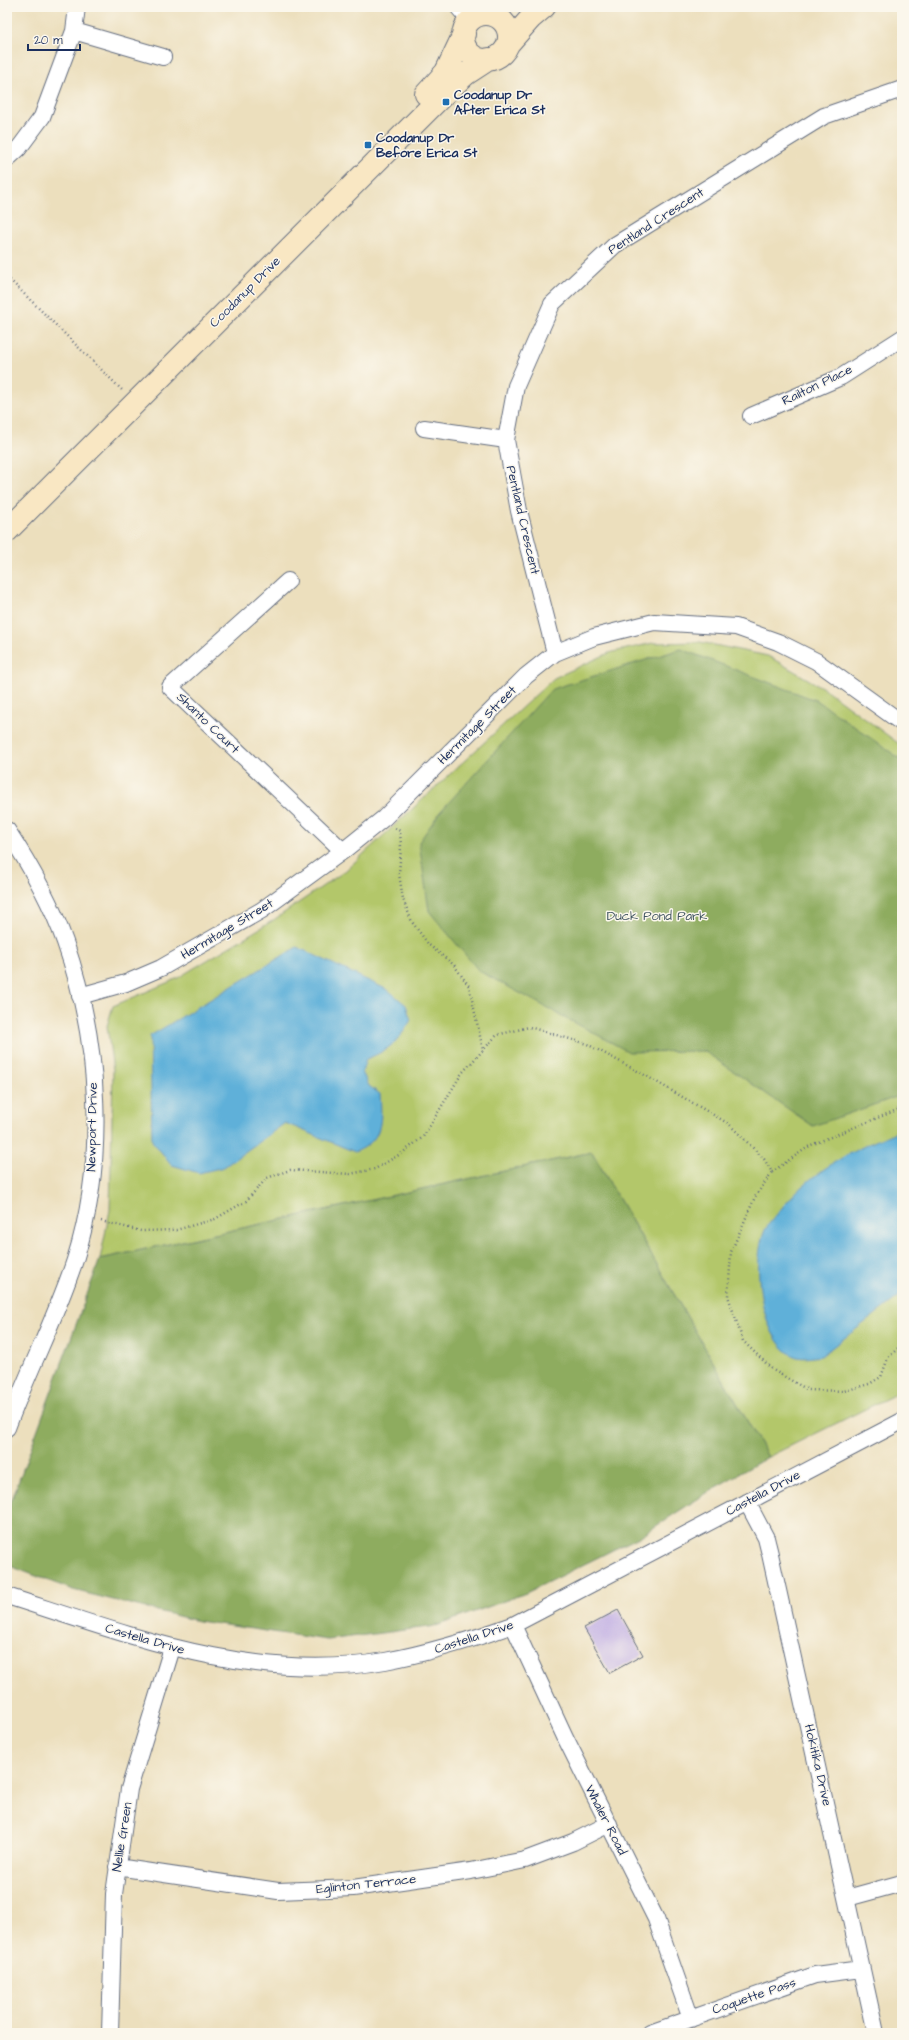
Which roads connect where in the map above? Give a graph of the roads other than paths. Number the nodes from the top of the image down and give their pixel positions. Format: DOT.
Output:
graph roads {
  1 [pos="77,7"];
  2 [pos="513,7"];
  3 [pos="544,7"];
  4 [pos="491,15"];
  5 [pos="464,21"];
  6 [pos="74,30"];
  7 [pos="508,44"];
  8 [pos="163,57"];
  9 [pos="489,59"];
  10 [pos="902,89"];
  11 [pos="7,159"];
  12 [pos="902,338"];
  13 [pos="751,416"];
  14 [pos="424,428"];
  15 [pos="506,440"];
  16 [pos="7,514"];
  17 [pos="7,531"];
  18 [pos="288,581"];
  19 [pos="555,653"];
  20 [pos="902,723"];
  21 [pos="7,830"];
  22 [pos="343,851"];
  23 [pos="80,996"];
  24 [pos="11,1401"];
  25 [pos="902,1421"];
  26 [pos="7,1428"];
  27 [pos="747,1502"];
  28 [pos="7,1596"];
  29 [pos="513,1625"];
  30 [pos="172,1648"];
  31 [pos="609,1824"];
  32 [pos="117,1867"];
  33 [pos="902,1883"];
  34 [pos="848,1898"];
  35 [pos="861,1969"];
  36 [pos="691,2019"];
  37 [pos="110,2033"];
  38 [pos="650,2033"];
  39 [pos="876,2033"];
  1 -- 6 [label="street"];
  2 -- 4 [label="main road"];
  3 -- 7 [label="main road"];
  4 -- 5 [label="main road"];
  4 -- 7 [label="main road"];
  5 -- 9 [label="main road"];
  5 -- 16 [label="main road, Coodanup Drive"];
  6 -- 8 [label="street"];
  6 -- 11 [label="street"];
  7 -- 9 [label="main road"];
  9 -- 17 [label="main road, Coodanup Drive"];
  10 -- 15 [label="street, Pentland Crescent"];
  12 -- 13 [label="street, Railton Place"];
  14 -- 15 [label="street"];
  15 -- 19 [label="street, Pentland Crescent"];
  18 -- 22 [label="street, Shanto Court"];
  19 -- 20 [label="street, Hermitage Street"];
  19 -- 22 [label="street, Hermitage Street"];
  21 -- 23 [label="street, Newport Drive"];
  22 -- 23 [label="street, Hermitage Street"];
  23 -- 24 [label="street, Newport Drive"];
  24 -- 26 [label="street, Newport Drive"];
  25 -- 27 [label="street, Castella Drive"];
  27 -- 29 [label="street, Castella Drive"];
  27 -- 34 [label="street, Hokitika Drive"];
  28 -- 30 [label="street, Castella Drive"];
  29 -- 30 [label="street, Castella Drive"];
  29 -- 31 [label="street, Whaler Road"];
  30 -- 32 [label="street, Nellie Green"];
  31 -- 32 [label="street, Eglinton Terrace"];
  31 -- 36 [label="street, Whaler Road"];
  32 -- 37 [label="street, Nellie Green"];
  33 -- 34 [label="street"];
  34 -- 35 [label="street, Hokitika Drive"];
  35 -- 36 [label="street, Coquette Pass"];
  35 -- 39 [label="street, Hokitika Drive"];
  36 -- 38 [label="street, Coquette Pass"];
}
